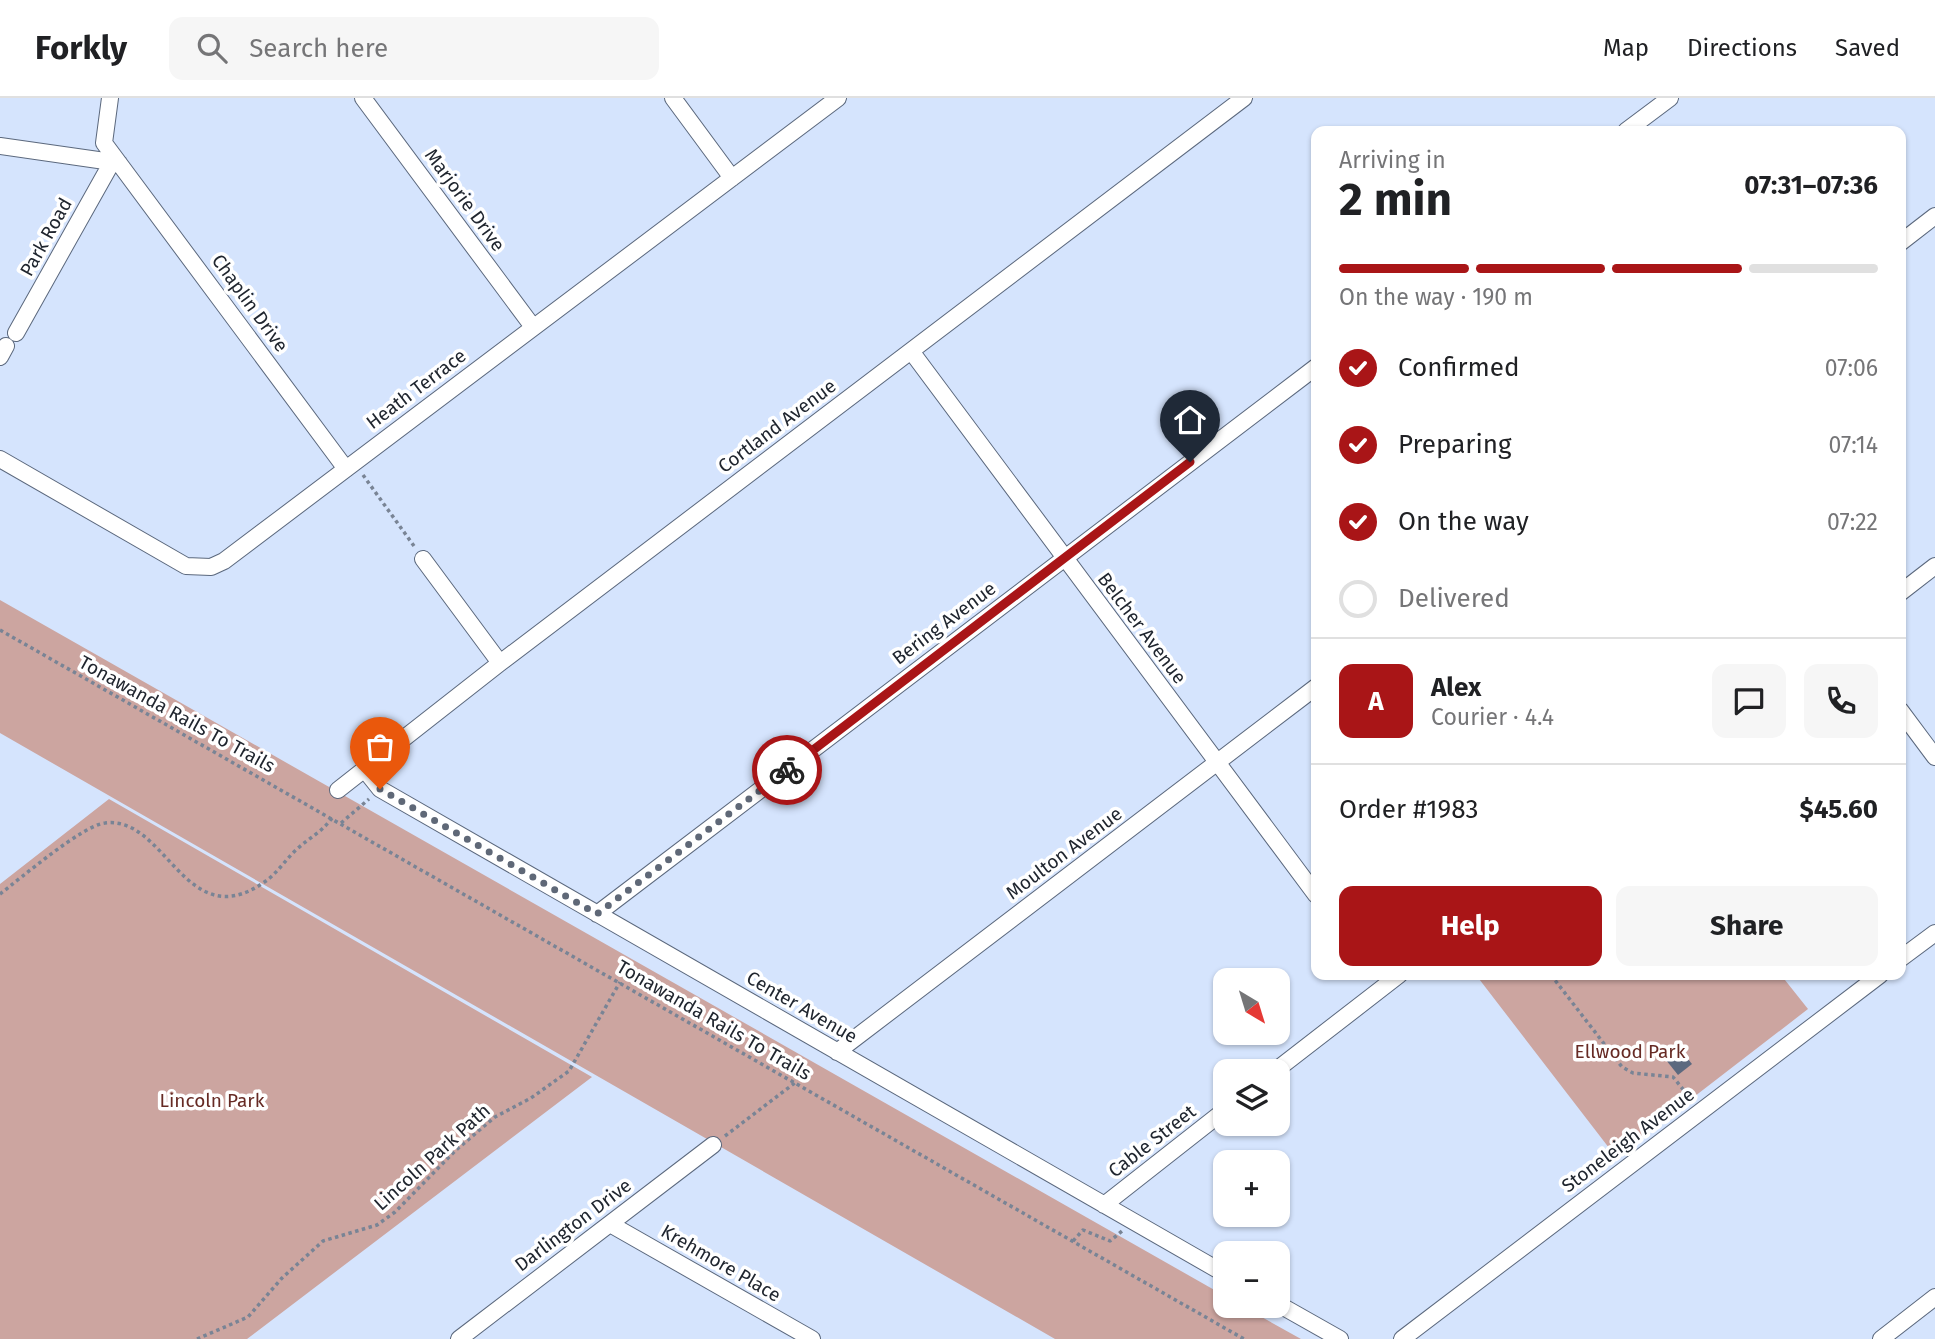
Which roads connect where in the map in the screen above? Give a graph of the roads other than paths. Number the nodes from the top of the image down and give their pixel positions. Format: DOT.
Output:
graph roads {
  1 [pos="110,98"];
  2 [pos="363,98"];
  3 [pos="673,98"];
  4 [pos="838,98"];
  5 [pos="1244,98"];
  6 [pos="1670,98"];
  7 [pos="1633,126"];
  8 [pos="0,146"];
  9 [pos="116,163"];
  10 [pos="732,178"];
  11 [pos="1935,216"];
  12 [pos="1906,238"];
  13 [pos="533,327"];
  14 [pos="8,346"];
  15 [pos="911,351"];
  16 [pos="1311,371"];
  17 [pos="0,459"];
  18 [pos="350,466"];
  19 [pos="1064,558"];
  20 [pos="423,559"];
  21 [pos="1935,566"];
  22 [pos="1906,588"];
  23 [pos="500,663"];
  24 [pos="1311,691"];
  25 [pos="1906,718"];
  26 [pos="1935,757"];
  27 [pos="1216,763"];
  28 [pos="364,769"];
  29 [pos="338,790"];
  30 [pos="1311,888"];
  31 [pos="597,914"];
  32 [pos="1935,933"];
  33 [pos="1906,955"];
  34 [pos="1381,980"];
  35 [pos="1873,980"];
  36 [pos="838,1052"];
  37 [pos="1289,1059"];
  38 [pos="1213,1119"];
  39 [pos="713,1145"];
  40 [pos="1104,1205"];
  41 [pos="610,1224"];
  42 [pos="1213,1267"];
  43 [pos="1935,1297"];
  44 [pos="1290,1311"];
  45 [pos="459,1339"];
  46 [pos="813,1339"];
  47 [pos="1340,1339"];
  48 [pos="1402,1339"];
  49 [pos="1881,1339"];
  1 -- 9 [label="street"];
  2 -- 13 [label="street, Marjorie Drive"];
  3 -- 10 [label="street"];
  4 -- 10 [label="street, Heath Terrace"];
  5 -- 15 [label="street, Cortland Avenue"];
  6 -- 7 [label="street"];
  8 -- 9 [label="street"];
  9 -- 14 [label="street, Park Road"];
  9 -- 18 [label="street, Chaplin Drive"];
  10 -- 13 [label="street, Heath Terrace"];
  11 -- 12 [label="street"];
  13 -- 18 [label="street, Heath Terrace"];
  15 -- 19 [label="street, Belcher Avenue"];
  15 -- 23 [label="street, Cortland Avenue"];
  16 -- 19 [label="street, Bering Avenue"];
  17 -- 18 [label="street, Heath Terrace"];
  19 -- 27 [label="street, Belcher Avenue"];
  19 -- 31 [label="street, Bering Avenue"];
  20 -- 23 [label="street"];
  21 -- 22 [label="street"];
  23 -- 28 [label="street, Cortland Avenue"];
  24 -- 27 [label="street, Moulton Avenue"];
  25 -- 26 [label="street"];
  27 -- 30 [label="street, Belcher Avenue"];
  27 -- 36 [label="street, Moulton Avenue"];
  28 -- 29 [label="street, Cortland Avenue"];
  28 -- 31 [label="street, Center Avenue"];
  31 -- 36 [label="street, Center Avenue"];
  32 -- 33 [label="street"];
  34 -- 37 [label="street"];
  35 -- 48 [label="street, Stoneleigh Avenue"];
  36 -- 40 [label="street, Center Avenue"];
  38 -- 40 [label="street, Cable Street"];
  39 -- 41 [label="street, Darlington Drive"];
  40 -- 42 [label="street, Center Avenue"];
  41 -- 45 [label="street, Darlington Drive"];
  41 -- 46 [label="street, Krehmore Place"];
  43 -- 49 [label="street"];
  44 -- 47 [label="street"];
}
